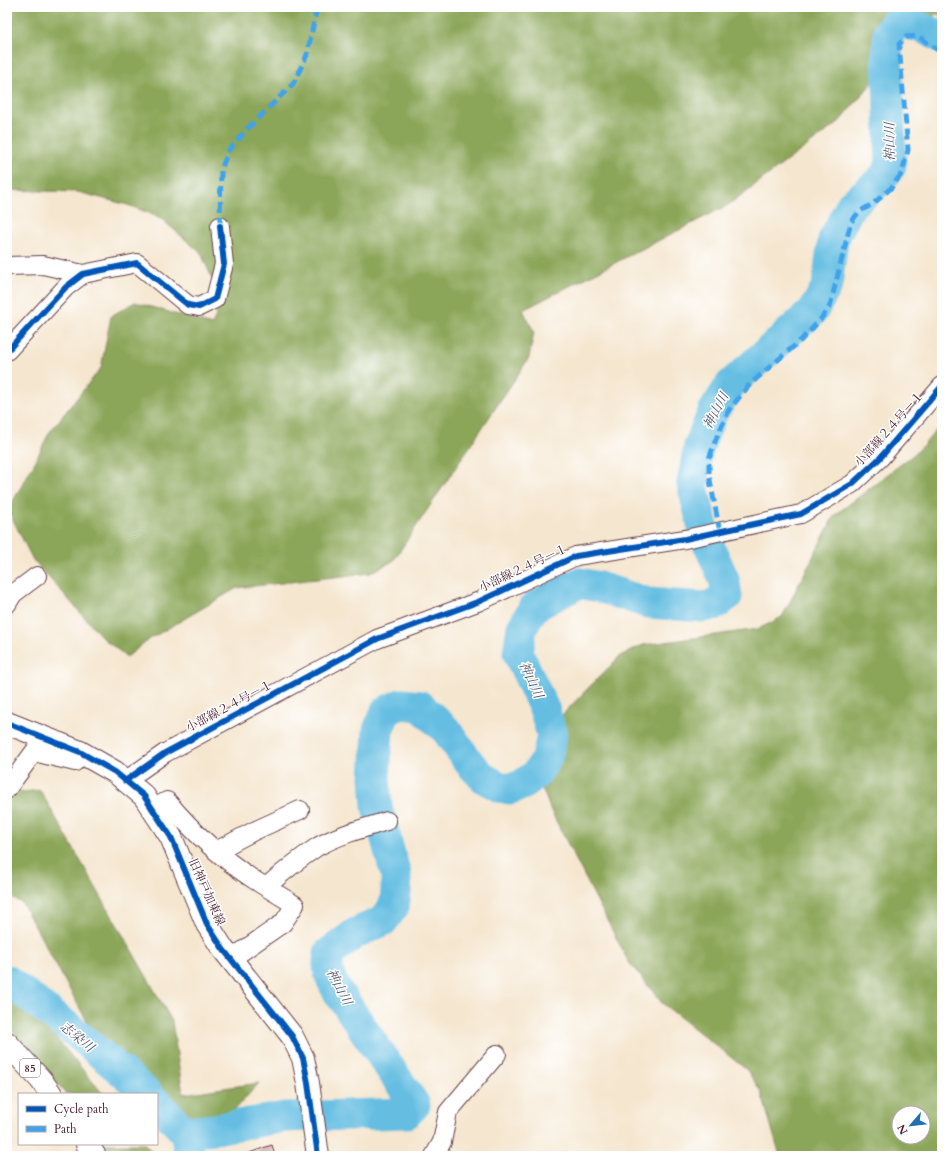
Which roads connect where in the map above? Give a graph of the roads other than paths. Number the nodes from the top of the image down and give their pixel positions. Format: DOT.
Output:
graph roads {
  1 [pos="220,226"];
  2 [pos="7,266"];
  3 [pos="83,274"];
  4 [pos="7,351"];
  5 [pos="942,386"];
  6 [pos="37,576"];
  7 [pos="7,604"];
  8 [pos="8,722"];
  9 [pos="80,752"];
  10 [pos="125,781"];
  11 [pos="7,788"];
  12 [pos="152,808"];
  13 [pos="300,810"];
  14 [pos="387,821"];
  15 [pos="216,851"];
  16 [pos="266,887"];
  17 [pos="231,959"];
  18 [pos="7,1043"];
  19 [pos="497,1054"];
  20 [pos="50,1093"];
  21 [pos="88,1145"];
  22 [pos="317,1147"];
  23 [pos="95,1156"];
  24 [pos="434,1156"];
  1 -- 3 [label="street"];
  2 -- 3 [label="street"];
  3 -- 4 [label="street"];
  5 -- 10 [label="street, 小部線２４号－１"];
  6 -- 7 [label="street"];
  8 -- 9 [label="street, 旧神戸加東線"];
  9 -- 10 [label="street, 旧神戸加東線"];
  9 -- 11 [label="street"];
  10 -- 12 [label="street, 旧神戸加東線"];
  12 -- 15 [label="street"];
  12 -- 17 [label="street, 旧神戸加東線"];
  13 -- 15 [label="street"];
  14 -- 16 [label="street"];
  15 -- 16 [label="street"];
  16 -- 17 [label="street"];
  17 -- 22 [label="street, 旧神戸加東線"];
  18 -- 20 [label="street, 85"];
  19 -- 24 [label="street"];
  21 -- 23 [label="street"];
}
